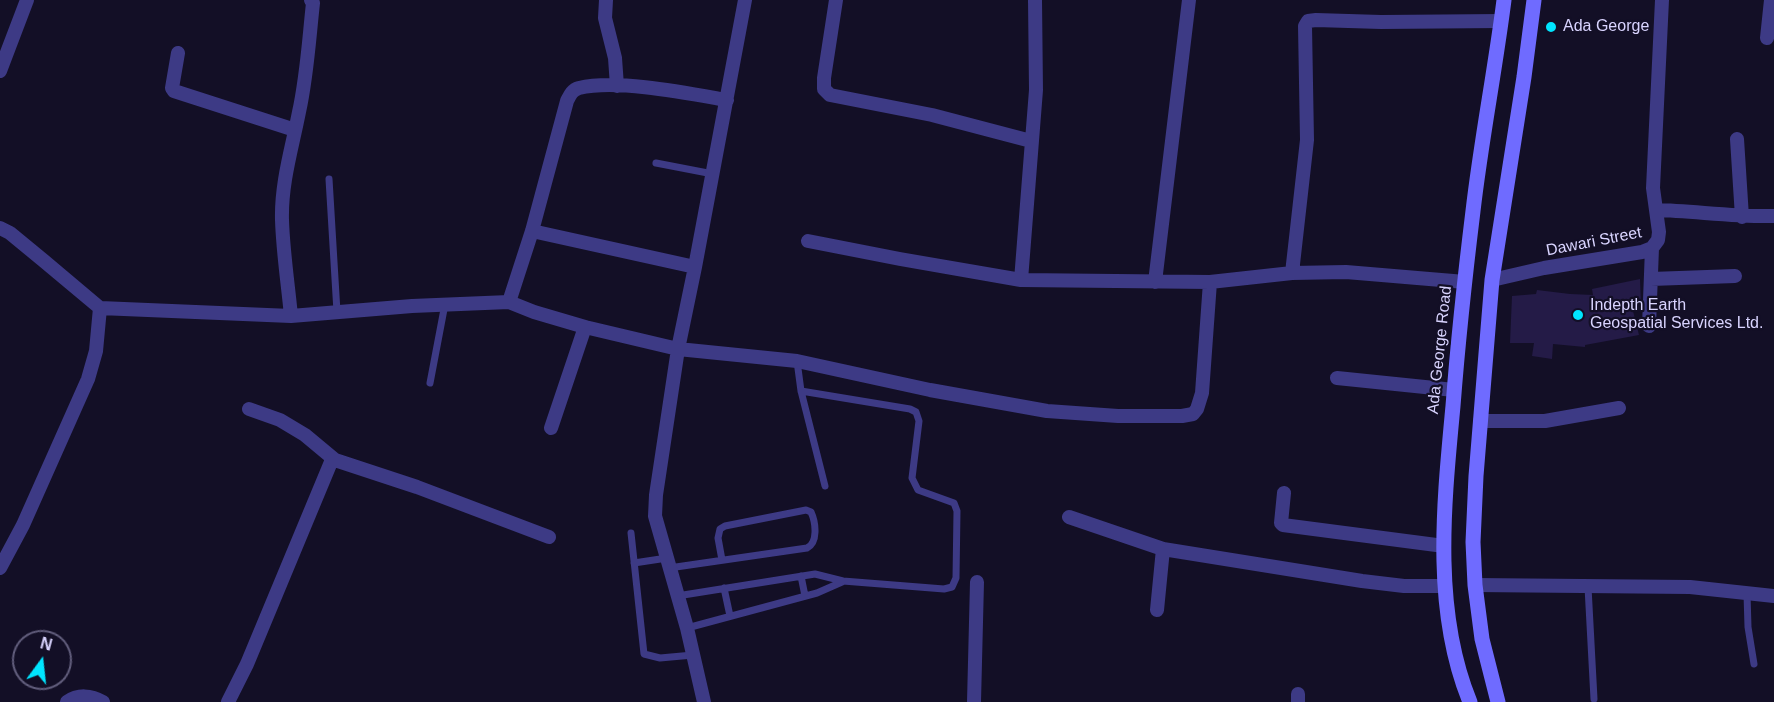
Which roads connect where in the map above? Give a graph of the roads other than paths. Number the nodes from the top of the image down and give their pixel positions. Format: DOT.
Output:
graph roads {
  1 [pos="27,0"];
  2 [pos="311,0"];
  3 [pos="606,0"];
  4 [pos="745,0"];
  5 [pos="836,0"];
  6 [pos="1035,0"];
  7 [pos="1189,0"];
  8 [pos="1504,0"];
  9 [pos="1534,0"];
  10 [pos="1662,0"];
  11 [pos="1771,0"];
  12 [pos="1501,21"];
  13 [pos="1767,39"];
  14 [pos="178,53"];
  15 [pos="0,70"];
  16 [pos="617,86"];
  17 [pos="726,100"];
  18 [pos="295,130"];
  19 [pos="1737,139"];
  20 [pos="1031,141"];
  21 [pos="656,163"];
  22 [pos="713,174"];
  23 [pos="329,179"];
  24 [pos="1656,210"];
  25 [pos="1774,216"];
  26 [pos="1742,217"];
  27 [pos="0,228"];
  28 [pos="532,231"];
  29 [pos="808,241"];
  30 [pos="1652,248"];
  31 [pos="695,267"];
  32 [pos="1292,273"];
  33 [pos="1735,276"];
  34 [pos="1651,279"];
  35 [pos="1021,280"];
  36 [pos="1492,280"];
  37 [pos="1155,282"];
  38 [pos="1210,282"];
  39 [pos="1465,282"];
  40 [pos="509,302"];
  41 [pos="445,304"];
  42 [pos="100,308"];
  43 [pos="337,312"];
  44 [pos="291,316"];
  45 [pos="1649,326"];
  46 [pos="585,327"];
  47 [pos="678,349"];
  48 [pos="797,361"];
  49 [pos="1336,378"];
  50 [pos="430,383"];
  51 [pos="1454,390"];
  52 [pos="801,391"];
  53 [pos="1619,408"];
  54 [pos="249,409"];
  55 [pos="1480,421"];
  56 [pos="551,428"];
  57 [pos="335,460"];
  58 [pos="825,486"];
  59 [pos="1284,493"];
  60 [pos="1069,517"];
  61 [pos="631,533"];
  62 [pos="549,537"];
  63 [pos="1444,546"];
  64 [pos="1163,549"];
  65 [pos="722,560"];
  66 [pos="634,562"];
  67 [pos="668,563"];
  68 [pos="0,568"];
  69 [pos="801,576"];
  70 [pos="843,581"];
  71 [pos="977,582"];
  72 [pos="1475,585"];
  73 [pos="1444,586"];
  74 [pos="1588,587"];
  75 [pos="724,588"];
  76 [pos="1747,594"];
  77 [pos="677,596"];
  78 [pos="805,596"];
  79 [pos="1774,596"];
  80 [pos="1157,610"];
  81 [pos="730,616"];
  82 [pos="687,628"];
  83 [pos="693,655"];
  84 [pos="1754,664"];
  85 [pos="1594,699"];
  86 [pos="67,702"];
  87 [pos="103,702"];
  88 [pos="228,702"];
  89 [pos="704,702"];
  90 [pos="974,702"];
  91 [pos="1470,702"];
  92 [pos="1498,702"];
  1 -- 15 [label="street"];
  2 -- 18 [label="street"];
  3 -- 16 [label="street"];
  4 -- 17 [label="street"];
  5 -- 20 [label="street"];
  6 -- 20 [label="street"];
  7 -- 37 [label="street"];
  8 -- 12 [label="main road, Ada George Road"];
  9 -- 36 [label="main road"];
  10 -- 24 [label="street"];
  11 -- 13 [label="street"];
  12 -- 32 [label="street"];
  12 -- 39 [label="main road, Ada George Road"];
  14 -- 18 [label="street"];
  16 -- 17 [label="street"];
  16 -- 28 [label="street"];
  17 -- 22 [label="street"];
  18 -- 44 [label="street"];
  19 -- 26 [label="street"];
  20 -- 35 [label="street"];
  21 -- 22 [label="lane"];
  22 -- 31 [label="street"];
  23 -- 43 [label="lane"];
  24 -- 26 [label="street, Dawari Street"];
  24 -- 30 [label="street, Dawari Street"];
  25 -- 26 [label="street, Dawari Street"];
  27 -- 42 [label="street"];
  28 -- 31 [label="street"];
  28 -- 40 [label="street"];
  29 -- 35 [label="street"];
  30 -- 34 [label="street"];
  30 -- 36 [label="street, Dawari Street"];
  31 -- 47 [label="street"];
  32 -- 38 [label="street"];
  32 -- 39 [label="street"];
  33 -- 34 [label="street"];
  34 -- 45 [label="street"];
  35 -- 37 [label="street"];
  36 -- 55 [label="main road"];
  37 -- 38 [label="street"];
  38 -- 48 [label="street"];
  39 -- 51 [label="main road, Ada George Road"];
  40 -- 41 [label="street"];
  40 -- 46 [label="street"];
  41 -- 43 [label="street"];
  41 -- 50 [label="lane"];
  42 -- 44 [label="street"];
  42 -- 68 [label="street"];
  43 -- 44 [label="street"];
  46 -- 47 [label="street"];
  46 -- 56 [label="street"];
  47 -- 48 [label="street"];
  47 -- 67 [label="street"];
  48 -- 52 [label="lane"];
  49 -- 51 [label="street"];
  51 -- 63 [label="main road, Ada George Road"];
  52 -- 58 [label="lane"];
  52 -- 70 [label="lane"];
  53 -- 55 [label="street"];
  54 -- 57 [label="street"];
  55 -- 72 [label="main road"];
  57 -- 62 [label="street"];
  57 -- 88 [label="street"];
  59 -- 63 [label="street"];
  60 -- 64 [label="street"];
  61 -- 66 [label="lane"];
  63 -- 73 [label="main road, Ada George Road"];
  64 -- 73 [label="street"];
  64 -- 80 [label="street"];
  65 -- 65 [label="lane"];
  65 -- 67 [label="lane"];
  66 -- 67 [label="lane"];
  66 -- 83 [label="lane"];
  67 -- 77 [label="street"];
  69 -- 70 [label="lane"];
  69 -- 75 [label="lane"];
  69 -- 78 [label="lane"];
  70 -- 78 [label="lane"];
  71 -- 90 [label="street"];
  72 -- 74 [label="street"];
  72 -- 92 [label="main road"];
  73 -- 91 [label="main road, Ada George Road"];
  74 -- 76 [label="street"];
  74 -- 85 [label="lane"];
  75 -- 77 [label="lane"];
  75 -- 81 [label="lane"];
  76 -- 79 [label="street"];
  76 -- 84 [label="lane"];
  77 -- 82 [label="street"];
  78 -- 81 [label="lane"];
  81 -- 82 [label="lane"];
  82 -- 83 [label="street"];
  83 -- 89 [label="street"];
  86 -- 87 [label="street"];
}
